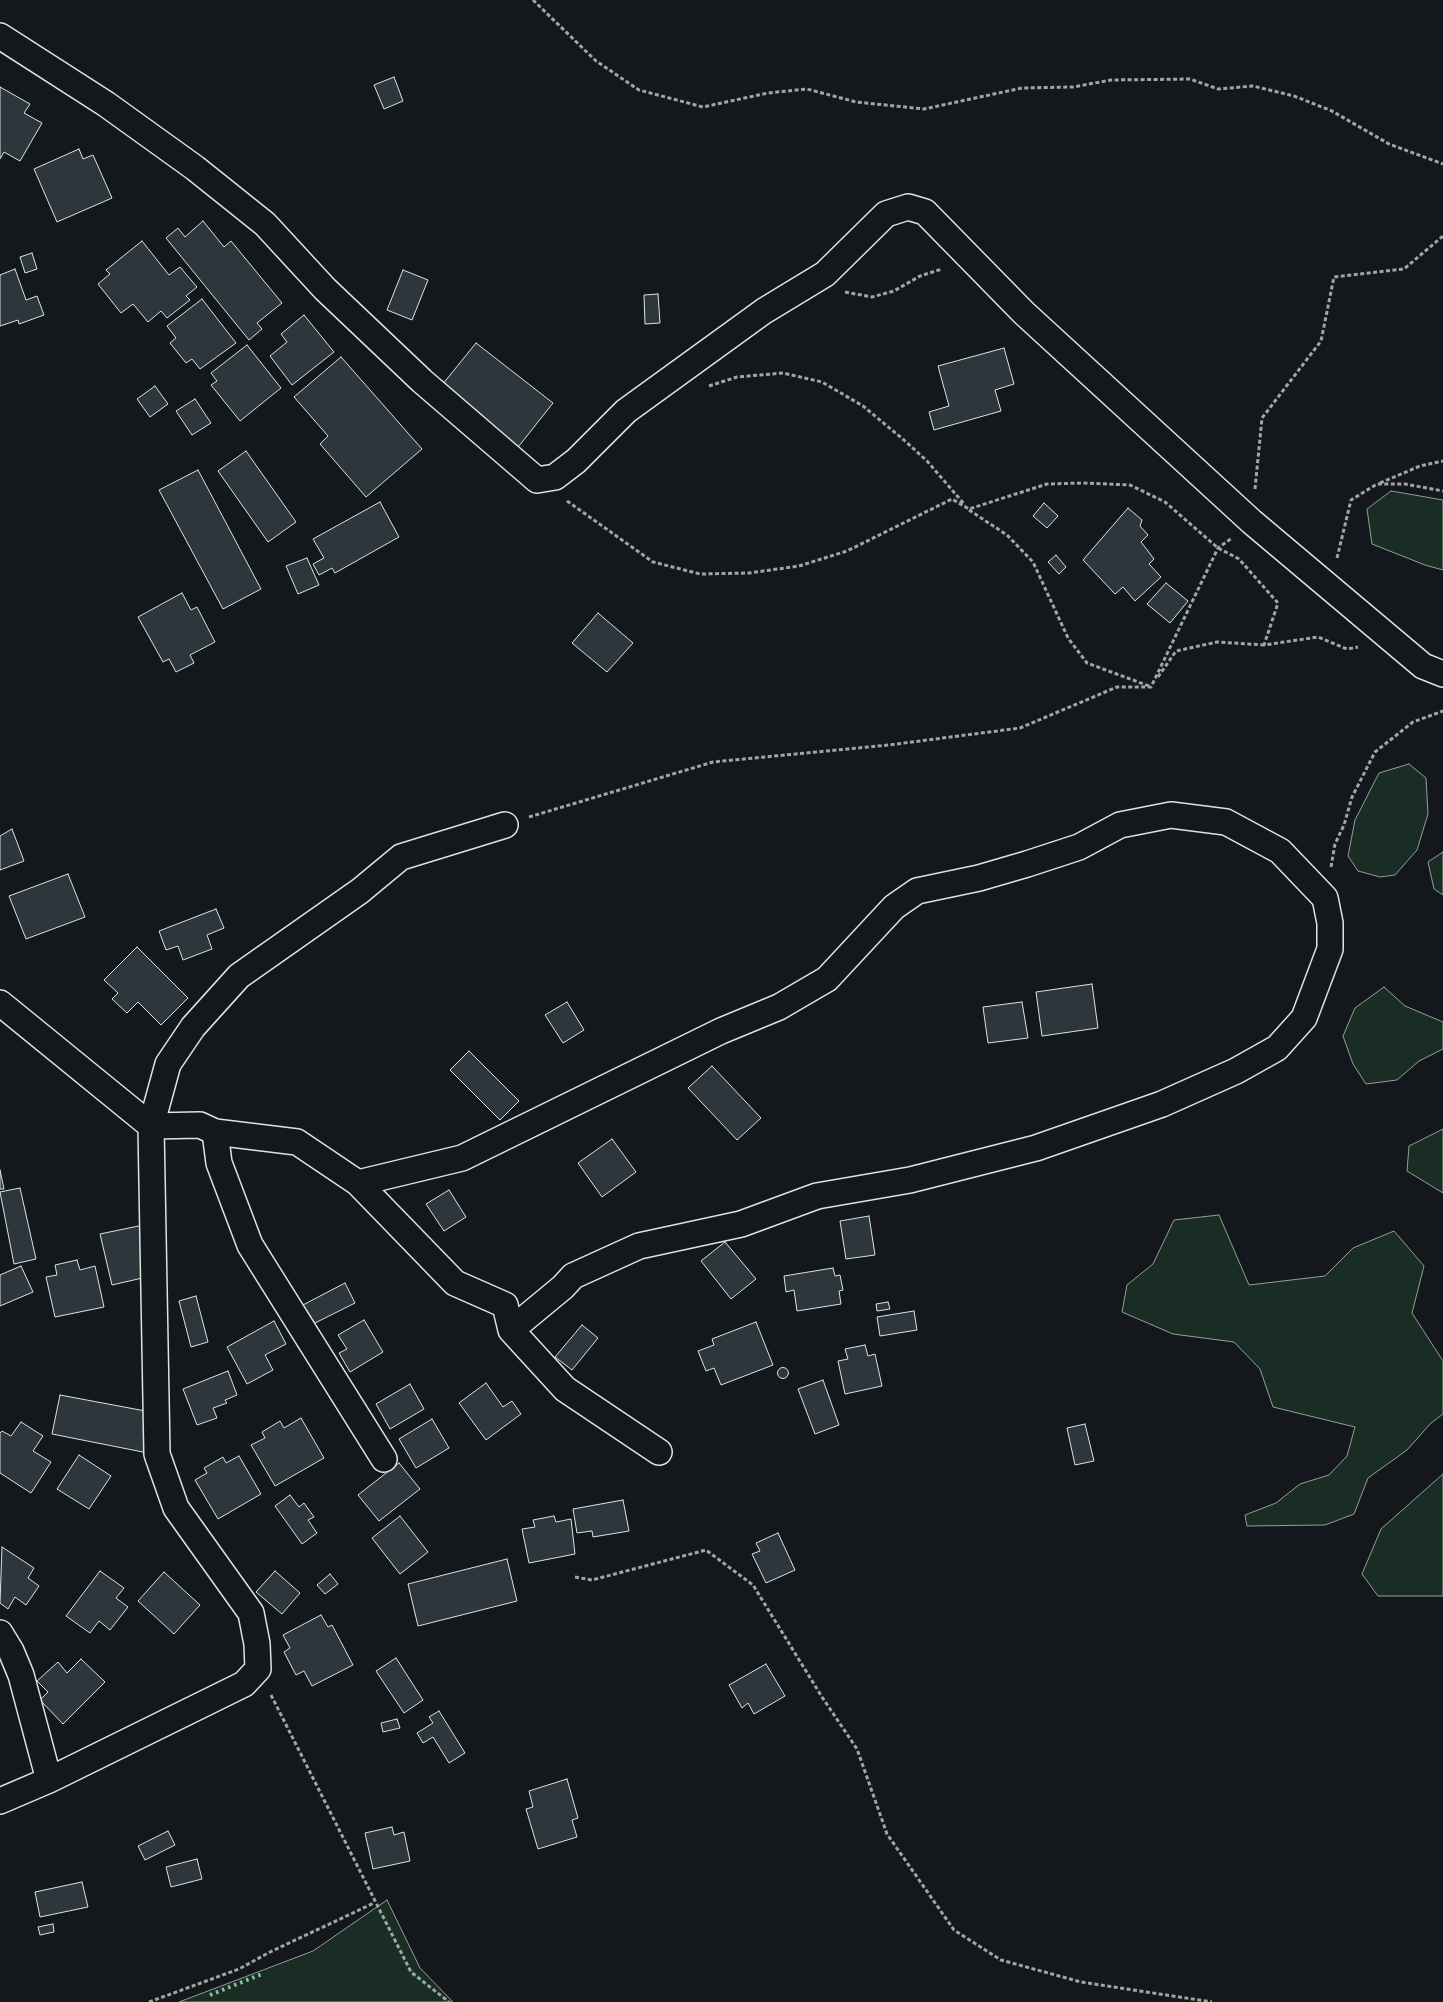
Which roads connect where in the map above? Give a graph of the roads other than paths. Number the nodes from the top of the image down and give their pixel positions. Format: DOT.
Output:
graph roads {
  1 [pos="0,36"];
  2 [pos="1443,674"];
  3 [pos="505,825"];
  4 [pos="0,1003"];
  5 [pos="151,1126"];
  6 [pos="215,1132"];
  7 [pos="358,1183"];
  8 [pos="511,1330"];
  9 [pos="659,1452"];
  10 [pos="384,1459"];
  11 [pos="0,1633"];
  12 [pos="49,1780"];
  13 [pos="0,1800"];
  1 -- 2 [label="street"];
  3 -- 5 [label="street"];
  4 -- 5 [label="street"];
  5 -- 6 [label="street"];
  5 -- 12 [label="street"];
  6 -- 7 [label="street"];
  6 -- 10 [label="street"];
  7 -- 8 [label="street"];
  7 -- 8 [label="street"];
  8 -- 9 [label="street"];
  11 -- 12 [label="street"];
  12 -- 13 [label="street"];
}
